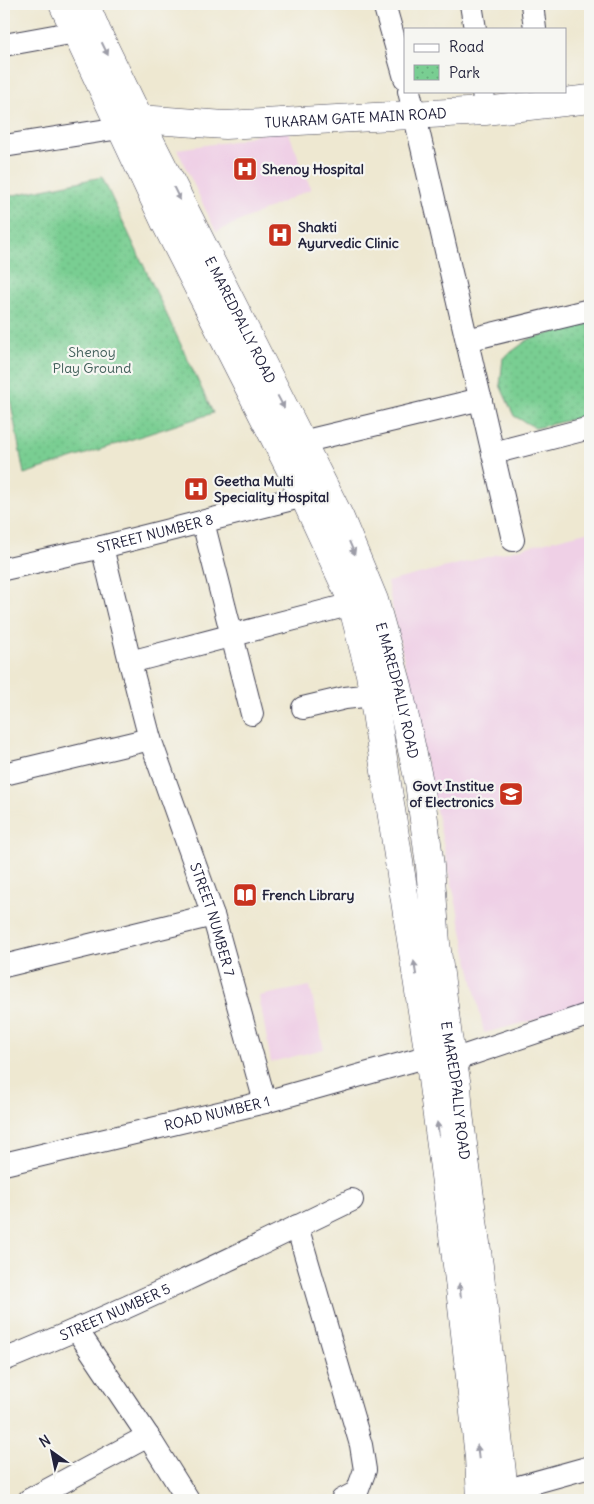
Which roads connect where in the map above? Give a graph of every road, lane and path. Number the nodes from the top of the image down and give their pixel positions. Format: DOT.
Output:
graph roads {
  1 [pos="63,4"];
  2 [pos="85,4"];
  3 [pos="384,4"];
  4 [pos="472,4"];
  5 [pos="532,4"];
  6 [pos="475,28"];
  7 [pos="535,28"];
  8 [pos="76,32"];
  9 [pos="4,45"];
  10 [pos="404,74"];
  11 [pos="543,98"];
  12 [pos="590,99"];
  13 [pos="484,101"];
  14 [pos="412,103"];
  15 [pos="130,124"];
  16 [pos="4,146"];
  17 [pos="590,310"];
  18 [pos="224,313"];
  19 [pos="467,340"];
  20 [pos="481,399"];
  21 [pos="590,428"];
  22 [pos="302,442"];
  23 [pos="493,453"];
  24 [pos="304,496"];
  25 [pos="203,522"];
  26 [pos="513,540"];
  27 [pos="102,546"];
  28 [pos="4,569"];
  29 [pos="352,604"];
  30 [pos="233,636"];
  31 [pos="130,662"];
  32 [pos="373,695"];
  33 [pos="303,708"];
  34 [pos="252,714"];
  35 [pos="150,740"];
  36 [pos="4,774"];
  37 [pos="213,915"];
  38 [pos="4,966"];
  39 [pos="590,1014"];
  40 [pos="441,1058"];
  41 [pos="265,1102"];
  42 [pos="4,1164"];
  43 [pos="352,1200"];
  44 [pos="297,1226"];
  45 [pos="77,1330"];
  46 [pos="4,1360"];
  47 [pos="148,1436"];
  48 [pos="590,1468"];
  49 [pos="496,1497"];
  50 [pos="28,1500"];
  51 [pos="188,1500"];
  52 [pos="342,1500"];
  1 -- 8 [label="main road, E MAREDPALLY ROAD"];
  2 -- 15 [label="main road, E MAREDPALLY ROAD, one-way"];
  3 -- 10 [label="street"];
  4 -- 6 [label="street"];
  5 -- 7 [label="street"];
  8 -- 9 [label="street"];
  8 -- 15 [label="main road, E MAREDPALLY ROAD"];
  11 -- 12 [label="main road, TUKARAM GATE MAIN ROAD"];
  11 -- 13 [label="main road, TUKARAM GATE MAIN ROAD"];
  13 -- 14 [label="main road, TUKARAM GATE MAIN ROAD"];
  14 -- 15 [label="main road, TUKARAM GATE MAIN ROAD"];
  14 -- 19 [label="street"];
  15 -- 16 [label="street"];
  15 -- 18 [label="main road, E MAREDPALLY ROAD"];
  17 -- 19 [label="street"];
  18 -- 22 [label="main road, E MAREDPALLY ROAD, one-way"];
  18 -- 24 [label="main road, E MAREDPALLY ROAD"];
  19 -- 20 [label="street"];
  20 -- 22 [label="street"];
  20 -- 23 [label="street"];
  21 -- 23 [label="street"];
  22 -- 40 [label="main road, E MAREDPALLY ROAD, one-way"];
  23 -- 26 [label="street"];
  24 -- 25 [label="street, STREET NUMBER 8"];
  24 -- 29 [label="main road, E MAREDPALLY ROAD"];
  25 -- 27 [label="street, STREET NUMBER 8"];
  25 -- 30 [label="street"];
  27 -- 28 [label="street, STREET NUMBER 8"];
  27 -- 31 [label="street, STREET NUMBER 7"];
  29 -- 30 [label="street"];
  29 -- 32 [label="main road, E MAREDPALLY ROAD"];
  30 -- 31 [label="street"];
  30 -- 34 [label="street"];
  31 -- 35 [label="street, STREET NUMBER 7"];
  32 -- 33 [label="street"];
  40 -- 32 [label="main road, E MAREDPALLY ROAD, one-way"];
  35 -- 36 [label="street"];
  35 -- 37 [label="street, STREET NUMBER 7"];
  37 -- 38 [label="street"];
  37 -- 41 [label="street, STREET NUMBER 7"];
  39 -- 40 [label="street, ROAD NUMBER 1"];
  40 -- 41 [label="street, ROAD NUMBER 1"];
  40 -- 49 [label="main road, E MAREDPALLY ROAD"];
  41 -- 42 [label="street, ROAD NUMBER 1"];
  43 -- 44 [label="street, STREET NUMBER 5"];
  44 -- 45 [label="street, STREET NUMBER 5"];
  44 -- 52 [label="street"];
  45 -- 46 [label="street, STREET NUMBER 5"];
  45 -- 47 [label="street"];
  47 -- 50 [label="street"];
  47 -- 51 [label="street"];
  48 -- 49 [label="street"];
}
